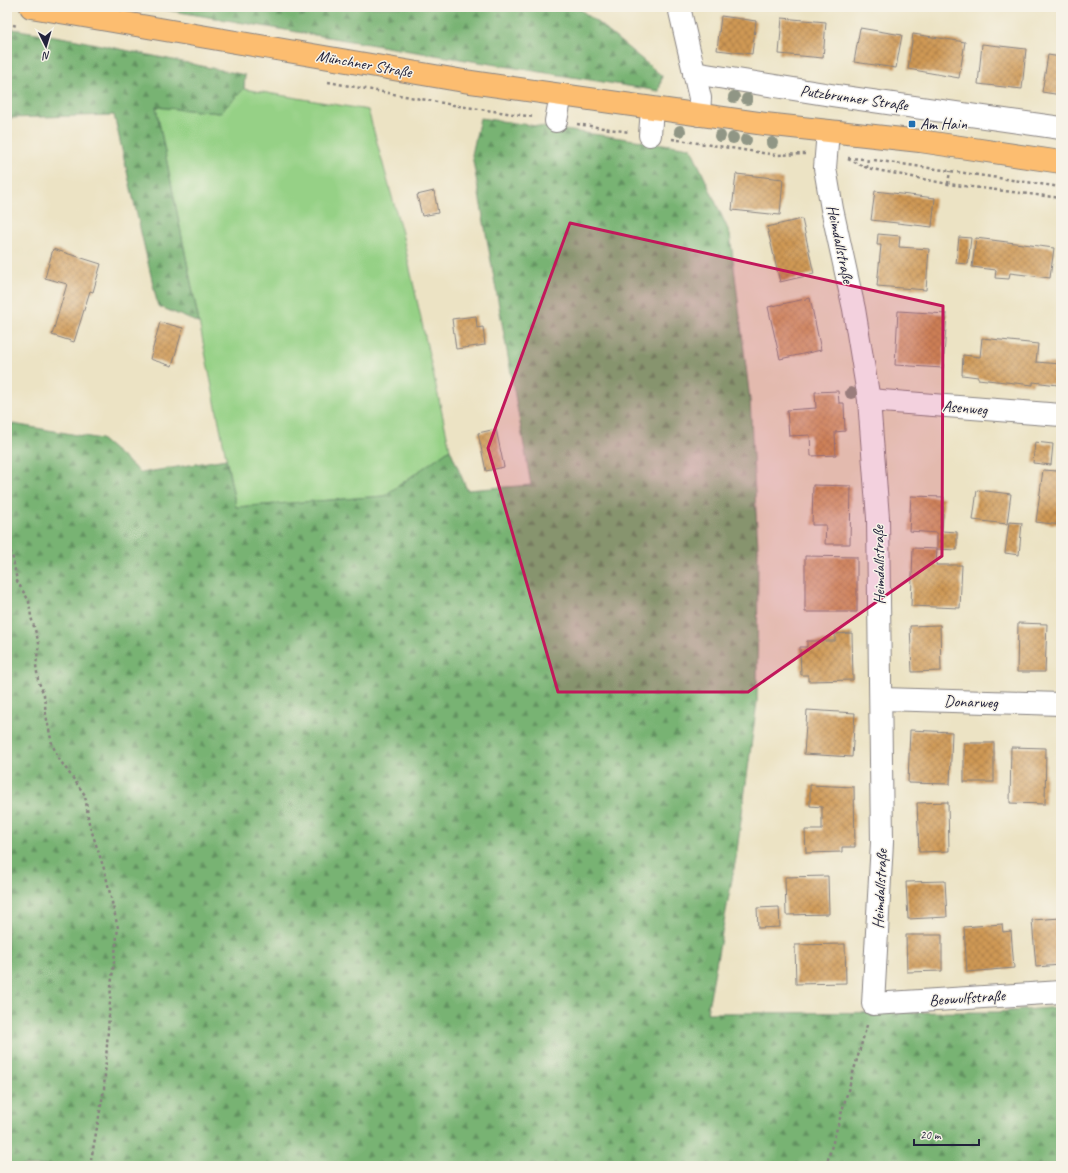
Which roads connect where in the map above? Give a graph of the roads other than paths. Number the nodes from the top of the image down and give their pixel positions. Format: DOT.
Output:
graph roads {
  1 [pos="30,7"];
  2 [pos="679,7"];
  3 [pos="694,73"];
  4 [pos="561,96"];
  5 [pos="652,109"];
  6 [pos="699,115"];
  7 [pos="556,121"];
  8 [pos="1061,128"];
  9 [pos="828,131"];
  10 [pos="650,135"];
  11 [pos="1061,162"];
  12 [pos="868,400"];
  13 [pos="1061,415"];
  14 [pos="881,699"];
  15 [pos="1061,704"];
  16 [pos="1061,992"];
  17 [pos="874,1004"];
  1 -- 4 [label="main road, Münchner Straße"];
  2 -- 3 [label="street"];
  3 -- 6 [label="street"];
  3 -- 8 [label="street, Putzbrunner Straße"];
  4 -- 5 [label="main road, Münchner Straße"];
  4 -- 7 [label="street"];
  5 -- 6 [label="main road, Münchner Straße"];
  5 -- 10 [label="street"];
  6 -- 9 [label="main road"];
  9 -- 11 [label="main road"];
  9 -- 12 [label="street, Heimdallstraße"];
  12 -- 13 [label="street, Asenweg"];
  12 -- 14 [label="street, Heimdallstraße"];
  14 -- 15 [label="street, Donarweg"];
  14 -- 17 [label="street, Heimdallstraße"];
  16 -- 17 [label="street, Beowulfstraße"];
}
